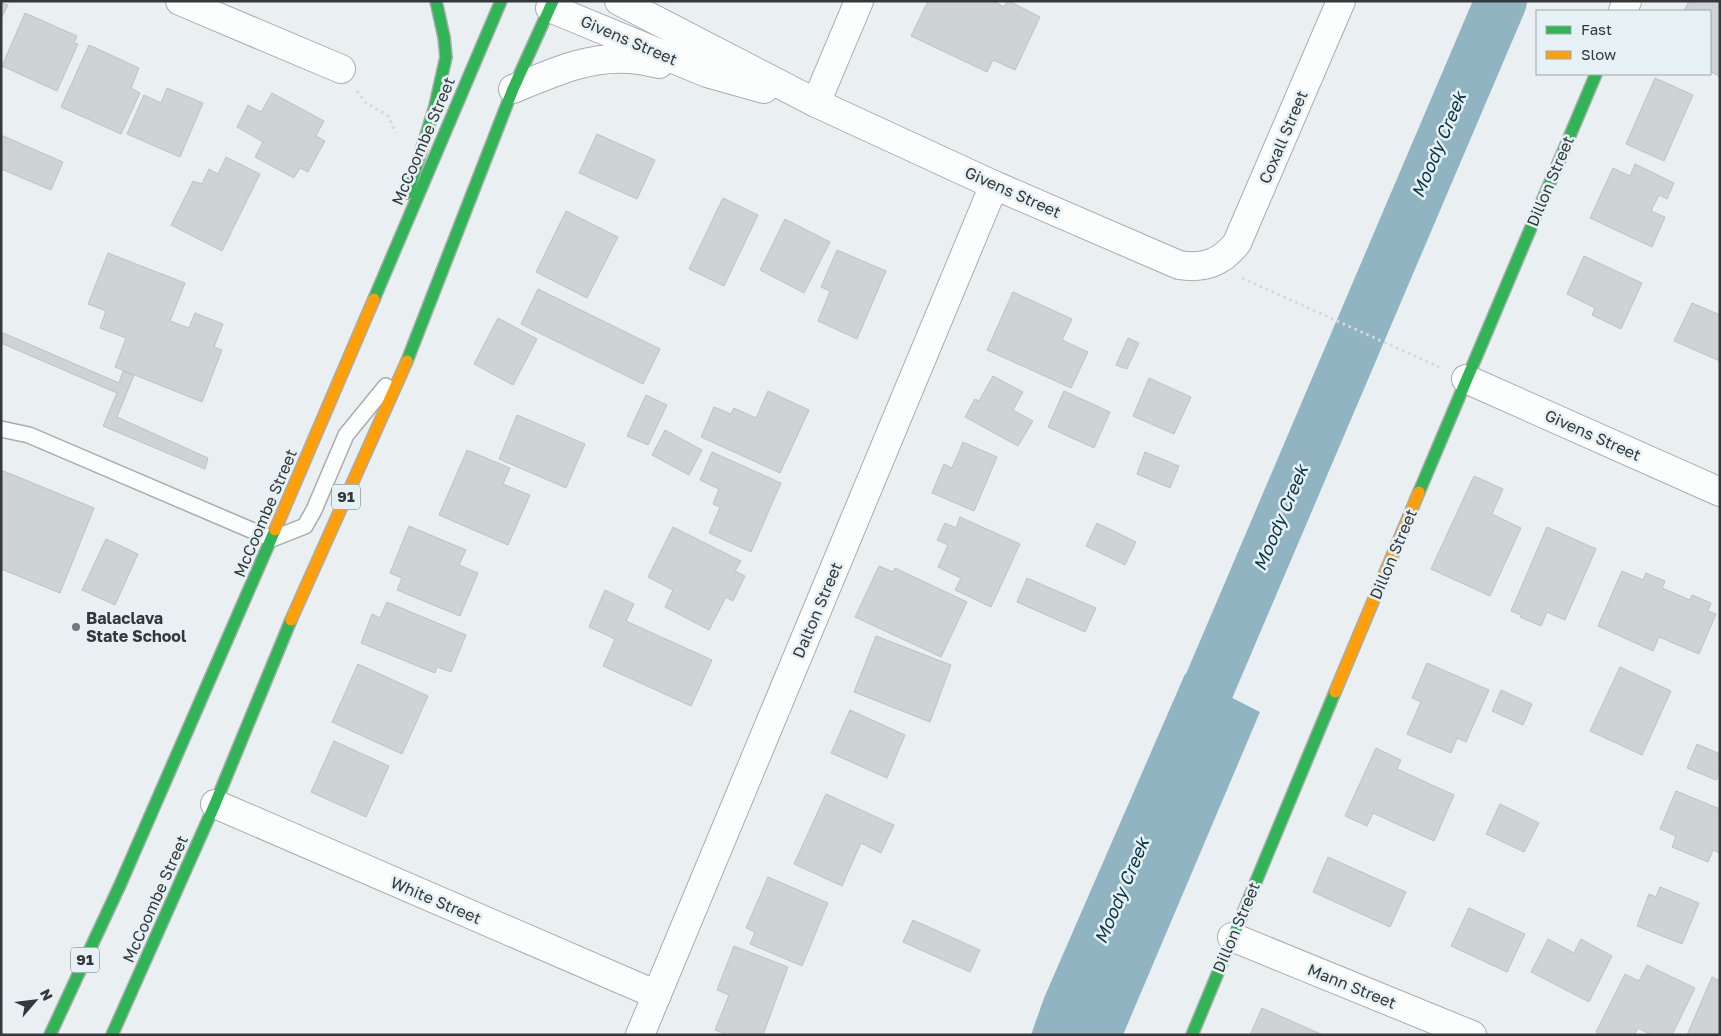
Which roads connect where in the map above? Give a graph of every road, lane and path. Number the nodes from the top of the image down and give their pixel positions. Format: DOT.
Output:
graph roads {
  1 [pos="180,1"];
  2 [pos="436,1"];
  3 [pos="501,1"];
  4 [pos="619,1"];
  5 [pos="642,1"];
  6 [pos="860,1"];
  7 [pos="1341,1"];
  8 [pos="546,3"];
  9 [pos="666,24"];
  10 [pos="341,69"];
  11 [pos="707,73"];
  12 [pos="1596,75"];
  13 [pos="513,90"];
  14 [pos="816,103"];
  15 [pos="397,138"];
  16 [pos="994,185"];
  17 [pos="1213,263"];
  18 [pos="378,290"];
  19 [pos="407,360"];
  20 [pos="1425,362"];
  21 [pos="1466,379"];
  22 [pos="1,429"];
  23 [pos="1720,492"];
  24 [pos="272,539"];
  25 [pos="215,804"];
  26 [pos="1232,937"];
  27 [pos="656,995"];
  28 [pos="50,1035"];
  29 [pos="112,1035"];
  30 [pos="640,1035"];
  31 [pos="1192,1035"];
  32 [pos="1472,1035"];
  1 -- 10 [label="street"];
  2 -- 18 [label="main road"];
  3 -- 18 [label="main road, McCoombe Street / 91"];
  4 -- 9 [label="street, Givens Street"];
  5 -- 9 [label="street, Givens Street"];
  6 -- 14 [label="street"];
  7 -- 17 [label="street, Coxall Street"];
  8 -- 11 [label="street, Givens Street"];
  8 -- 13 [label="main road, McCoombe Street / 91"];
  9 -- 14 [label="street, Givens Street"];
  10 -- 15 [label="path"];
  11 -- 13 [label="street, Givens Street"];
  11 -- 14 [label="street, Givens Street"];
  12 -- 21 [label="main road, Dillon Street"];
  13 -- 19 [label="main road, McCoombe Street / 91"];
  14 -- 16 [label="street, Givens Street"];
  16 -- 17 [label="street, Givens Street"];
  16 -- 27 [label="street, Dalton Street"];
  17 -- 20 [label="path"];
  18 -- 24 [label="main road, McCoombe Street / 91"];
  19 -- 24 [label="lane"];
  19 -- 25 [label="main road, McCoombe Street / 91"];
  21 -- 23 [label="street, Givens Street"];
  21 -- 26 [label="main road, Dillon Street"];
  22 -- 24 [label="lane"];
  24 -- 28 [label="main road, McCoombe Street / 91"];
  25 -- 27 [label="street, White Street"];
  25 -- 29 [label="main road, McCoombe Street / 91"];
  26 -- 31 [label="main road, Dillon Street"];
  26 -- 32 [label="street, Mann Street"];
  27 -- 30 [label="street, Dalton Street"];
}
